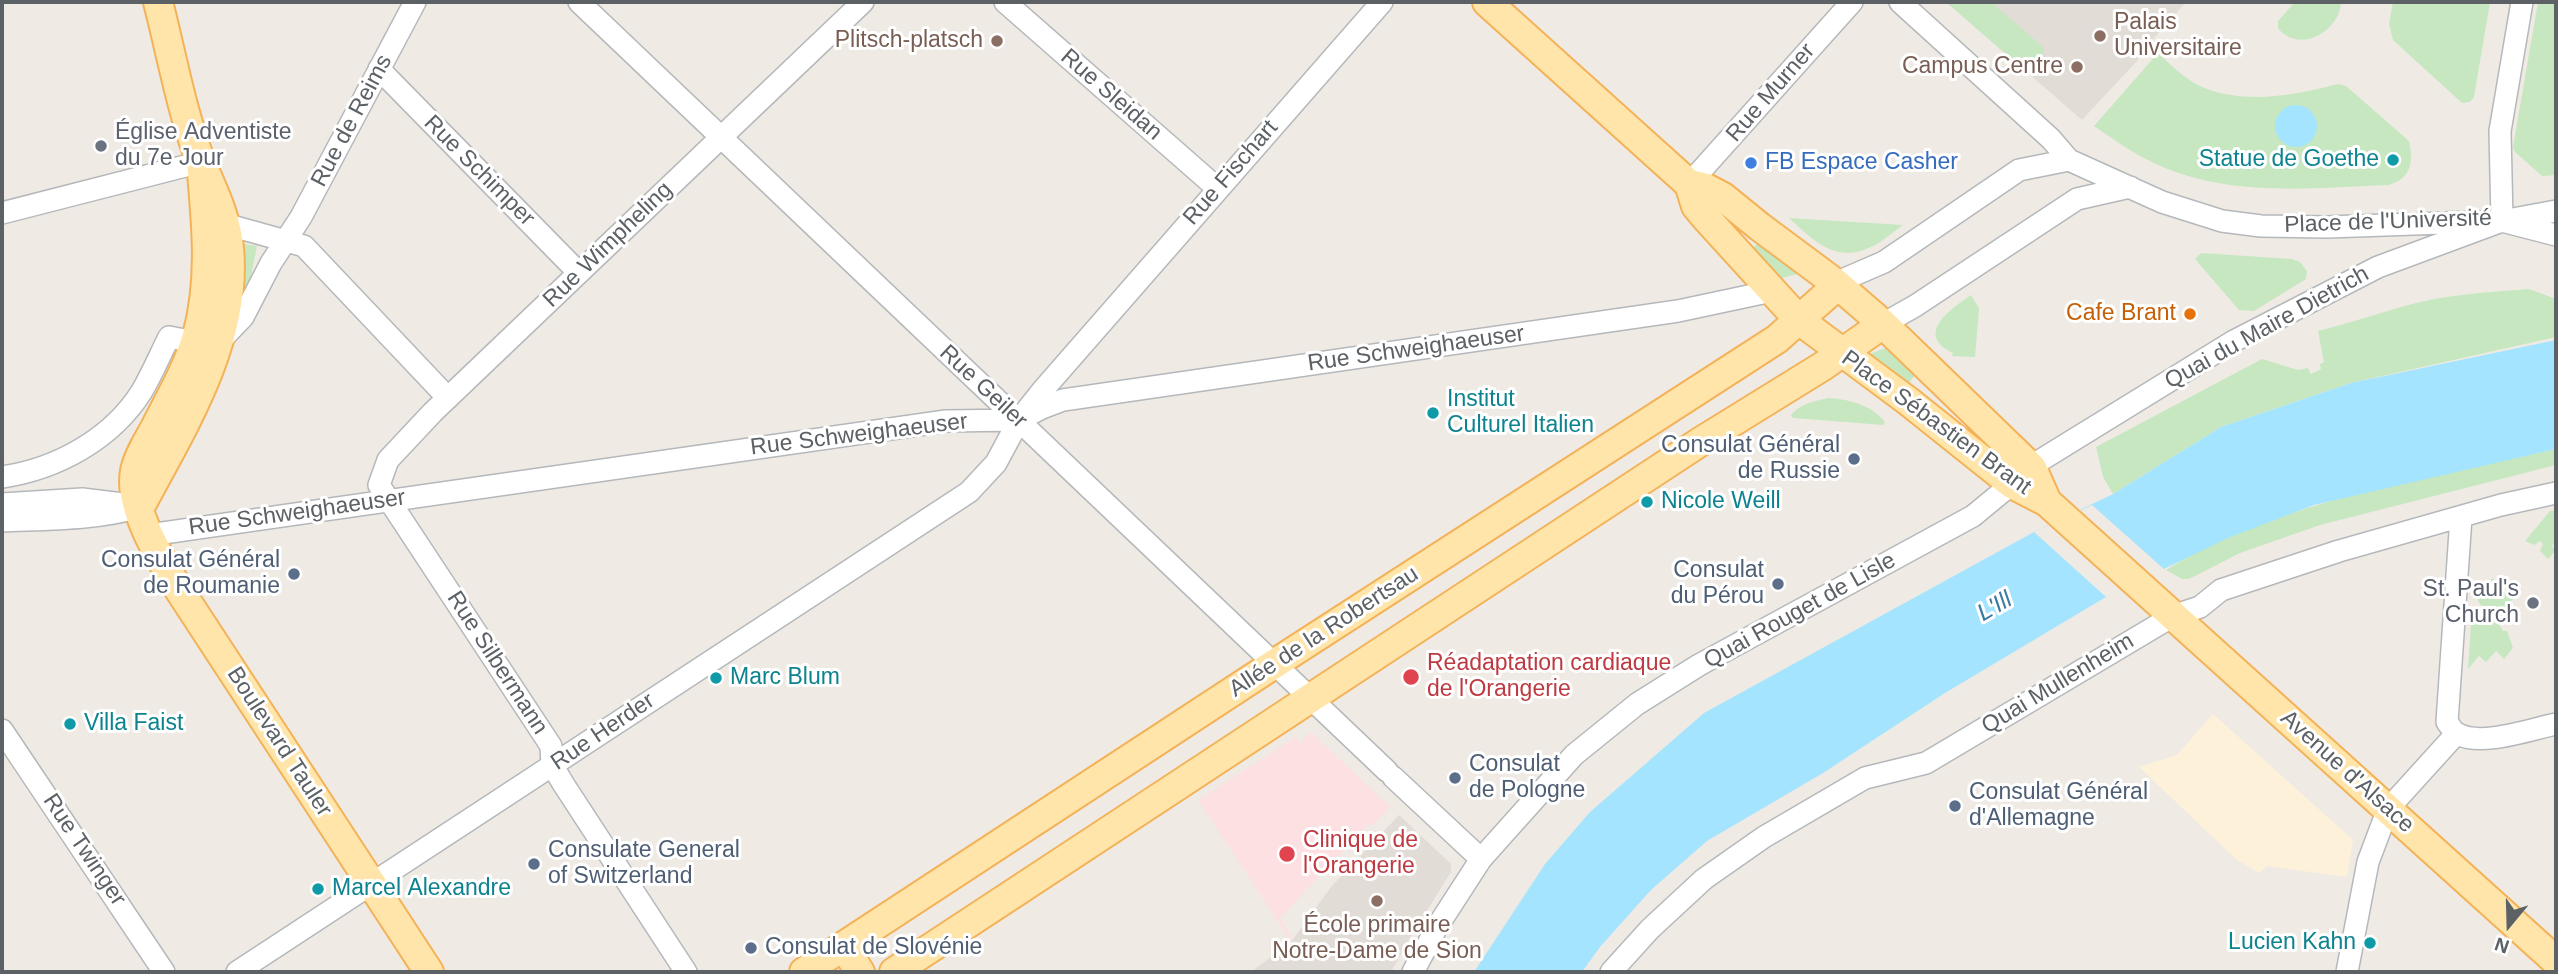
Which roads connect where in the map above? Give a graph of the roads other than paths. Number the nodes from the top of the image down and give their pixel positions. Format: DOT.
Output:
graph roads {
  1 [pos="158,2"];
  2 [pos="415,2"];
  3 [pos="579,2"];
  4 [pos="863,2"];
  5 [pos="1005,2"];
  6 [pos="1382,2"];
  7 [pos="1487,2"];
  8 [pos="1852,2"];
  9 [pos="1900,2"];
  10 [pos="2522,2"];
  11 [pos="379,69"];
  12 [pos="720,137"];
  13 [pos="2069,160"];
  14 [pos="201,162"];
  15 [pos="1689,184"];
  16 [pos="2130,187"];
  17 [pos="1217,188"];
  18 [pos="2556,211"];
  19 [pos="2,213"];
  20 [pos="2502,221"];
  21 [pos="225,224"];
  22 [pos="2556,235"];
  23 [pos="288,240"];
  24 [pos="2556,248"];
  25 [pos="579,273"];
  26 [pos="1838,285"];
  27 [pos="1772,291"];
  28 [pos="1799,320"];
  29 [pos="1883,324"];
  30 [pos="207,342"];
  31 [pos="1840,352"];
  32 [pos="448,398"];
  33 [pos="1019,421"];
  34 [pos="2022,476"];
  35 [pos="2,477"];
  36 [pos="2556,492"];
  37 [pos="388,500"];
  38 [pos="2,504"];
  39 [pos="140,507"];
  40 [pos="2056,510"];
  41 [pos="2461,517"];
  42 [pos="2,521"];
  43 [pos="149,535"];
  44 [pos="2174,616"];
  45 [pos="1273,665"];
  46 [pos="1310,698"];
  47 [pos="2556,724"];
  48 [pos="2,730"];
  49 [pos="2456,734"];
  50 [pos="552,765"];
  51 [pos="2388,809"];
  52 [pos="1481,859"];
  53 [pos="371,884"];
  54 [pos="844,947"];
  55 [pos="2556,961"];
  56 [pos="164,972"];
  57 [pos="237,972"];
  58 [pos="429,972"];
  59 [pos="687,972"];
  60 [pos="804,972"];
  61 [pos="860,972"];
  62 [pos="894,972"];
  63 [pos="1413,972"];
  64 [pos="1611,972"];
  65 [pos="2347,972"];
  1 -- 14 [label="main road"];
  2 -- 11 [label="street, Rue de Reims"];
  3 -- 12 [label="street, Rue Geiler"];
  4 -- 12 [label="street, Rue Wimpheling"];
  5 -- 17 [label="street, Rue Sleidan"];
  6 -- 17 [label="street, Rue Fischart"];
  7 -- 15 [label="main road"];
  8 -- 15 [label="street, Rue Murner"];
  9 -- 13 [label="street"];
  10 -- 20 [label="street, Place de l'Université"];
  11 -- 23 [label="street, Rue de Reims"];
  11 -- 25 [label="street, Rue Schimper"];
  12 -- 25 [label="street, Rue Wimpheling"];
  12 -- 33 [label="street, Rue Geiler"];
  13 -- 16 [label="street, Place de l'Université"];
  13 -- 26 [label="street"];
  14 -- 19 [label="street"];
  14 -- 21 [label="main road"];
  14 -- 30 [label="main road"];
  15 -- 26 [label="main road, Place Sébastien Brant"];
  15 -- 27 [label="main road, Place Sébastien Brant"];
  16 -- 20 [label="street, Place de l'Université"];
  16 -- 29 [label="street"];
  17 -- 33 [label="street, Rue Fischart"];
  18 -- 20 [label="street, Quai du Maire Dietrich"];
  20 -- 22 [label="street"];
  20 -- 24 [label="street"];
  20 -- 34 [label="street, Quai du Maire Dietrich"];
  21 -- 23 [label="street"];
  21 -- 30 [label="main road"];
  23 -- 30 [label="street, Rue de Reims"];
  23 -- 32 [label="street"];
  25 -- 32 [label="street, Rue Wimpheling"];
  26 -- 27 [label="main road"];
  26 -- 28 [label="main road, Allée de la Robertsau"];
  26 -- 29 [label="main road, Place Sébastien Brant"];
  27 -- 28 [label="main road, Place Sébastien Brant"];
  27 -- 33 [label="street, Rue Schweighaeuser"];
  28 -- 31 [label="main road, Place Sébastien Brant"];
  28 -- 45 [label="main road, Allée de la Robertsau"];
  29 -- 31 [label="main road, Allée de la Robertsau"];
  29 -- 34 [label="main road, Place Sébastien Brant"];
  30 -- 35 [label="street"];
  30 -- 39 [label="main road"];
  31 -- 34 [label="main road, Place Sébastien Brant"];
  31 -- 46 [label="main road, Allée de la Robertsau"];
  32 -- 37 [label="street, Rue Wimpheling"];
  33 -- 37 [label="street, Rue Schweighaeuser"];
  33 -- 45 [label="street, Rue Geiler"];
  33 -- 50 [label="street, Rue Herder"];
  34 -- 40 [label="main road, Place Sébastien Brant"];
  34 -- 52 [label="street, Quai Rouget de Lisle"];
  36 -- 41 [label="street, Quai Mullenheim"];
  37 -- 43 [label="street, Rue Schweighaeuser"];
  37 -- 50 [label="street, Rue Silbermann"];
  38 -- 39 [label="street"];
  39 -- 42 [label="street"];
  39 -- 43 [label="main road, Boulevard Tauler"];
  40 -- 44 [label="main road, Avenue d'Alsace"];
  41 -- 44 [label="street, Quai Mullenheim"];
  41 -- 49 [label="street"];
  43 -- 53 [label="main road, Boulevard Tauler"];
  44 -- 51 [label="main road, Avenue d'Alsace"];
  44 -- 64 [label="street, Quai Mullenheim"];
  45 -- 46 [label="street, Rue Geiler"];
  45 -- 54 [label="main road, Allée de la Robertsau"];
  46 -- 52 [label="street, Rue Geiler"];
  46 -- 62 [label="main road, Allée de la Robertsau"];
  47 -- 49 [label="street"];
  48 -- 56 [label="street, Rue Twinger"];
  49 -- 51 [label="street"];
  50 -- 53 [label="street, Rue Herder"];
  50 -- 59 [label="street, Rue Silbermann"];
  51 -- 55 [label="main road, Avenue d'Alsace"];
  51 -- 65 [label="street"];
  52 -- 63 [label="street, Quai Rouget de Lisle"];
  53 -- 57 [label="street, Rue Herder"];
  53 -- 58 [label="main road, Boulevard Tauler"];
  54 -- 60 [label="main road, Allée de la Robertsau"];
  54 -- 61 [label="main road"];
}
